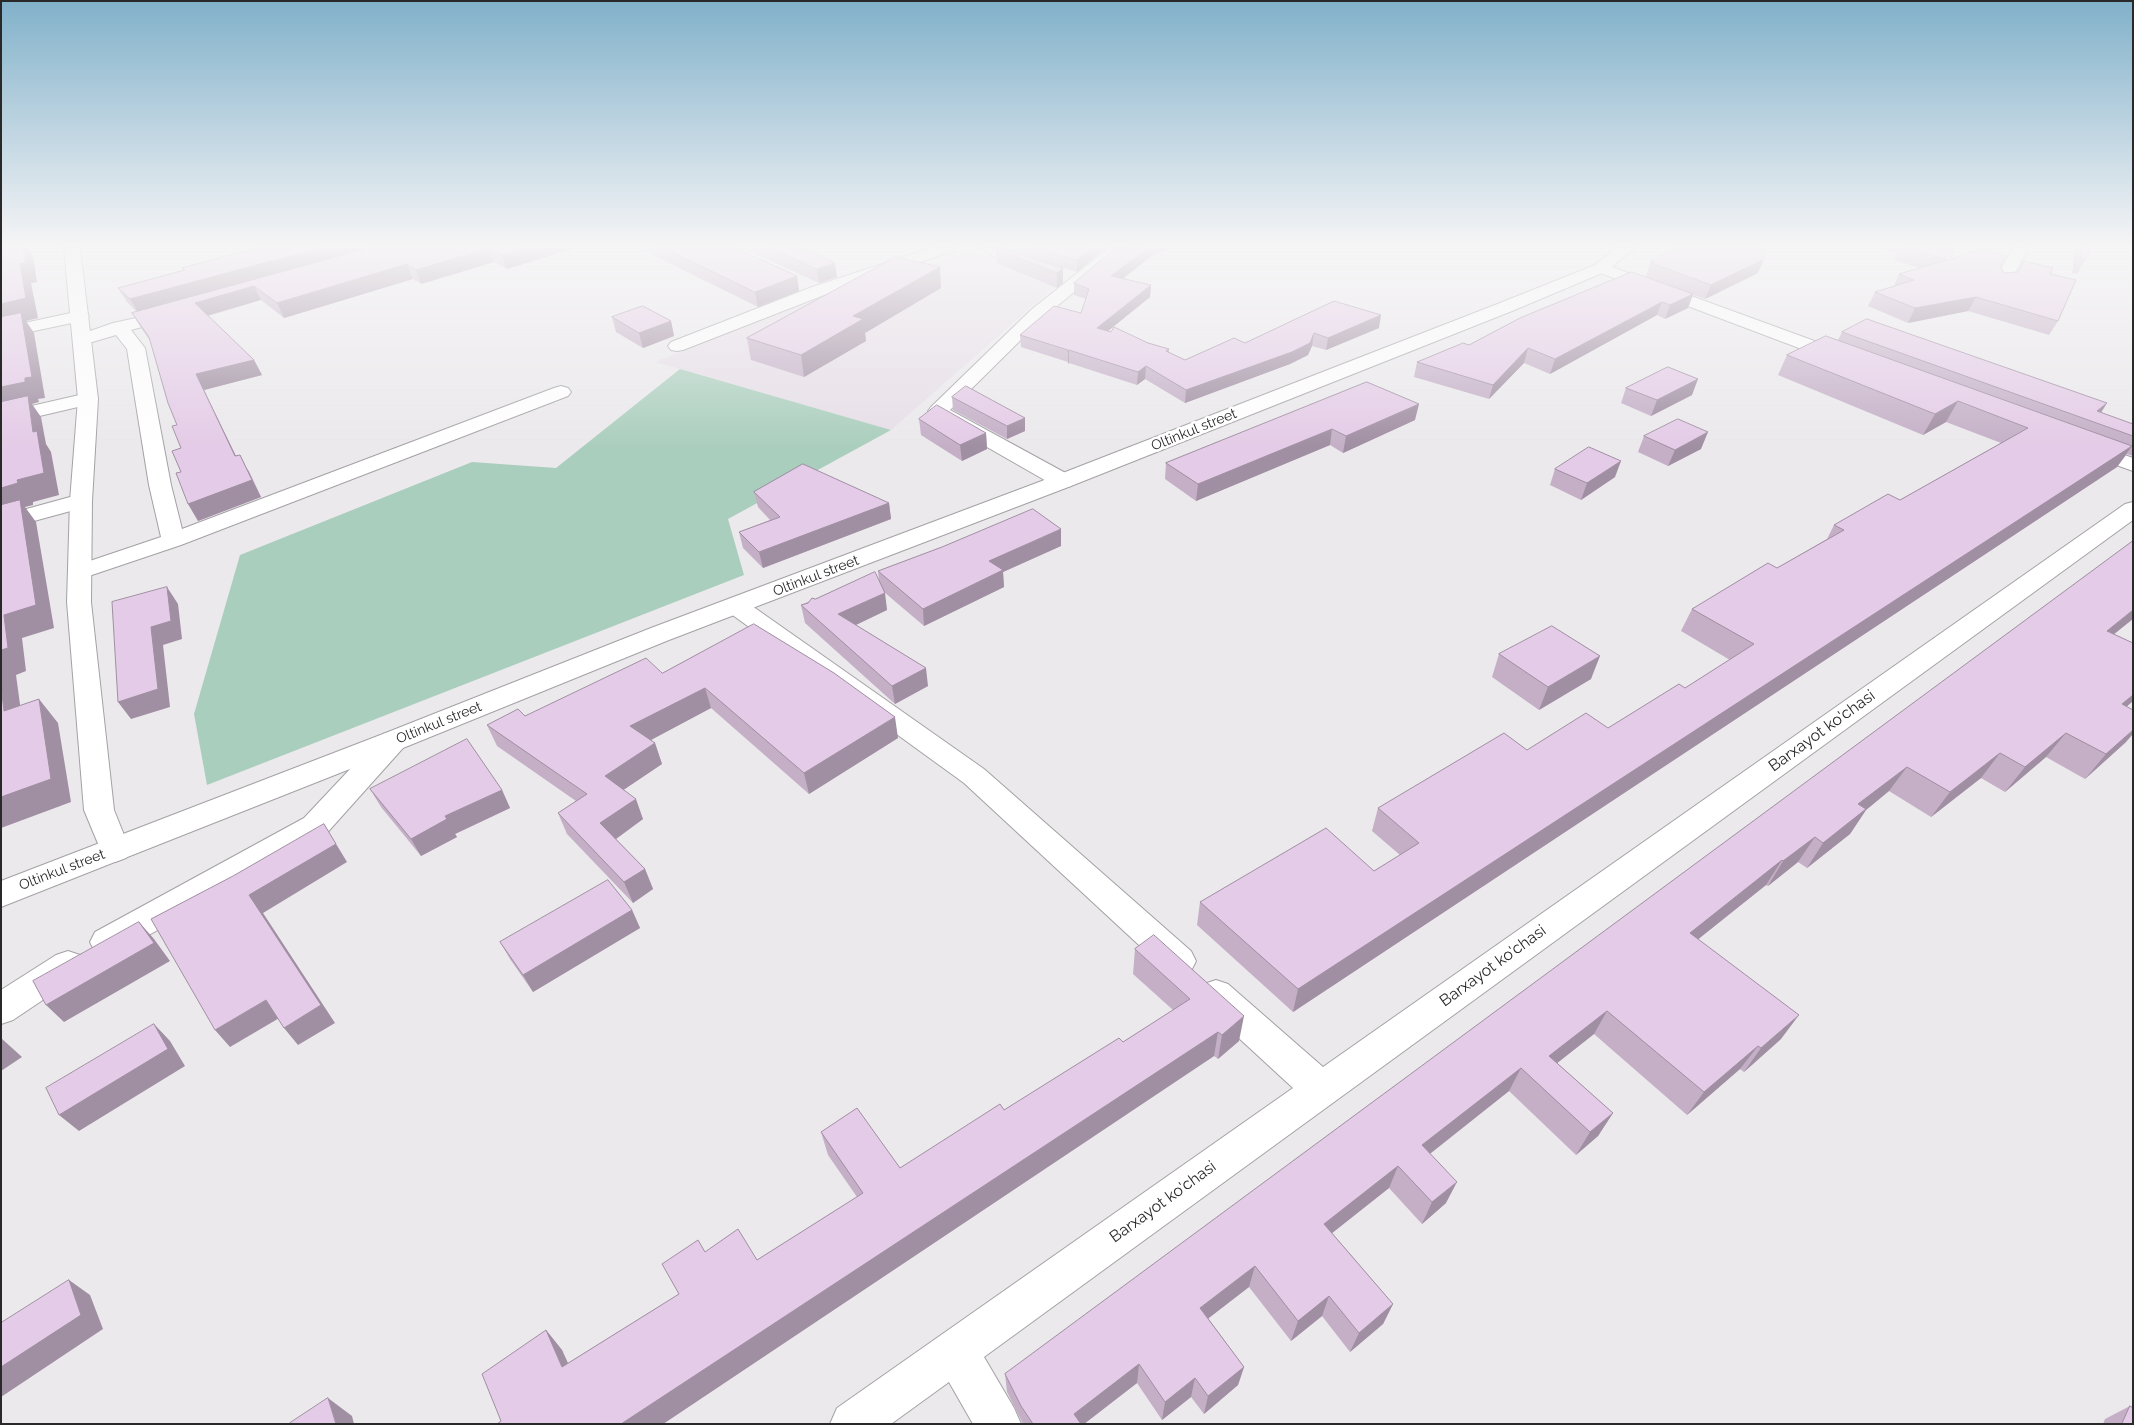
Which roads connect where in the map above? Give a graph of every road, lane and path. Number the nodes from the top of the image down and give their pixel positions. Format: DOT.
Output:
graph roads {
  1 [pos="758,314"];
  2 [pos="1036,314"];
  3 [pos="1487,314"];
  4 [pos="1726,314"];
  5 [pos="80,316"];
  6 [pos="147,320"];
  7 [pos="119,328"];
  8 [pos="1,333"];
  9 [pos="82,340"];
  10 [pos="677,346"];
  11 [pos="1862,365"];
  12 [pos="561,392"];
  13 [pos="88,399"];
  14 [pos="1,419"];
  15 [pos="2067,441"];
  16 [pos="2133,465"];
  17 [pos="1063,482"];
  18 [pos="81,501"];
  19 [pos="2133,509"];
  20 [pos="1,523"];
  21 [pos="173,540"];
  22 [pos="80,572"];
  23 [pos="736,606"];
  24 [pos="393,742"];
  25 [pos="115,850"];
  26 [pos="1,894"];
  27 [pos="1,1009"];
  28 [pos="1321,1089"];
  29 [pos="955,1350"];
  30 [pos="853,1424"];
  31 [pos="998,1424"];
  1 -- 10 [label="street"];
  2 -- 17 [label="street"];
  3 -- 17 [label="street, Oltinkul street"];
  4 -- 11 [label="street"];
  5 -- 8 [label="street"];
  5 -- 9 [label="street"];
  6 -- 7 [label="street"];
  7 -- 9 [label="street"];
  7 -- 21 [label="street"];
  9 -- 13 [label="street"];
  12 -- 21 [label="street"];
  13 -- 14 [label="street"];
  13 -- 18 [label="street"];
  15 -- 16 [label="street"];
  17 -- 23 [label="street, Oltinkul street"];
  18 -- 20 [label="street"];
  18 -- 22 [label="street"];
  19 -- 28 [label="street, Barxayot ko'chasi"];
  21 -- 22 [label="street"];
  22 -- 25 [label="street"];
  23 -- 24 [label="street, Oltinkul street"];
  23 -- 28 [label="street"];
  24 -- 25 [label="street, Oltinkul street"];
  24 -- 27 [label="street"];
  25 -- 26 [label="street, Oltinkul street"];
  28 -- 29 [label="street, Barxayot ko'chasi"];
  29 -- 30 [label="street, Barxayot ko'chasi"];
  29 -- 31 [label="street"];
}
